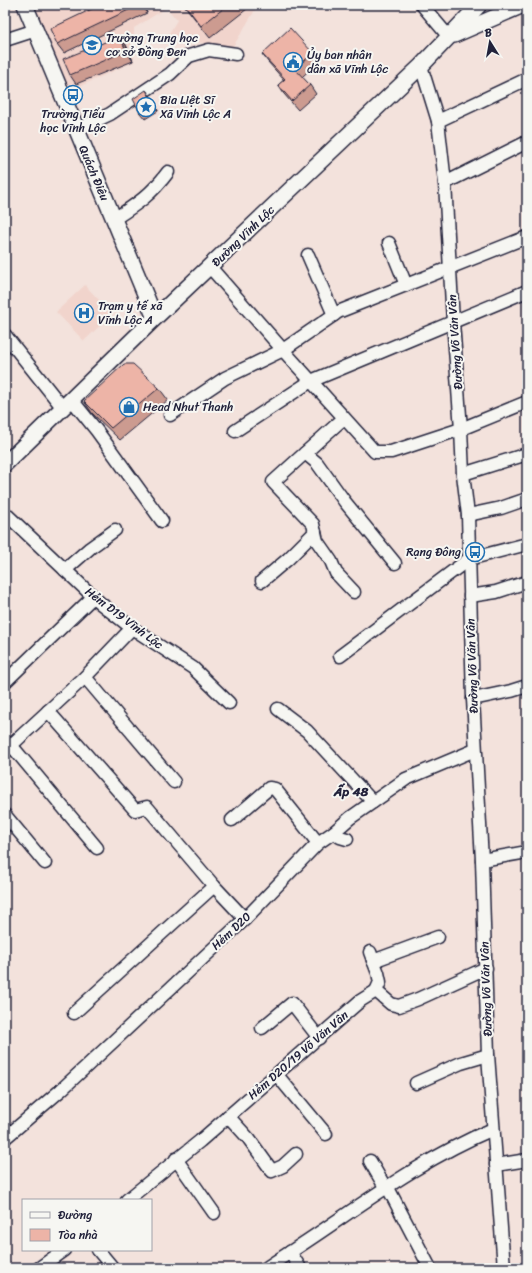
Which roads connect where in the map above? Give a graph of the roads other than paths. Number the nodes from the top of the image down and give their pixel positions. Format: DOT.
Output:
graph roads {
  1 [pos="25,5"];
  2 [pos="422,5"];
  3 [pos="478,5"];
  4 [pos="523,5"];
  5 [pos="36,30"];
  6 [pos="449,38"];
  7 [pos="5,40"];
  8 [pos="236,54"];
  9 [pos="421,66"];
  10 [pos="527,79"];
  11 [pos="438,121"];
  12 [pos="76,130"];
  13 [pos="527,142"];
  14 [pos="168,172"];
  15 [pos="445,183"];
  16 [pos="114,219"];
  17 [pos="527,238"];
  18 [pos="389,243"];
  19 [pos="308,255"];
  20 [pos="210,267"];
  21 [pos="450,269"];
  22 [pos="406,285"];
  23 [pos="527,291"];
  24 [pos="334,315"];
  25 [pos="155,318"];
  26 [pos="453,322"];
  27 [pos="5,335"];
  28 [pos="283,350"];
  29 [pos="311,381"];
  30 [pos="527,402"];
  31 [pos="67,404"];
  32 [pos="170,415"];
  33 [pos="344,418"];
  34 [pos="461,429"];
  35 [pos="235,431"];
  36 [pos="305,454"];
  37 [pos="527,454"];
  38 [pos="5,464"];
  39 [pos="463,474"];
  40 [pos="527,499"];
  41 [pos="5,513"];
  42 [pos="468,515"];
  43 [pos="162,521"];
  44 [pos="115,530"];
  45 [pos="315,532"];
  46 [pos="527,544"];
  47 [pos="469,559"];
  48 [pos="395,563"];
  49 [pos="65,570"];
  50 [pos="262,582"];
  51 [pos="527,582"];
  52 [pos="354,592"];
  53 [pos="470,596"];
  54 [pos="93,597"];
  55 [pos="132,628"];
  56 [pos="340,656"];
  57 [pos="85,677"];
  58 [pos="5,682"];
  59 [pos="527,686"];
  60 [pos="473,699"];
  61 [pos="229,703"];
  62 [pos="278,709"];
  63 [pos="48,711"];
  64 [pos="8,748"];
  65 [pos="475,750"];
  66 [pos="174,782"];
  67 [pos="373,802"];
  68 [pos="5,815"];
  69 [pos="232,820"];
  70 [pos="318,843"];
  71 [pos="97,848"];
  72 [pos="527,852"];
  73 [pos="482,860"];
  74 [pos="45,863"];
  75 [pos="214,886"];
  76 [pos="245,919"];
  77 [pos="438,937"];
  78 [pos="486,968"];
  79 [pos="376,991"];
  80 [pos="74,1013"];
  81 [pos="262,1028"];
  82 [pos="319,1038"];
  83 [pos="488,1055"];
  84 [pos="277,1074"];
  85 [pos="416,1083"];
  86 [pos="228,1116"];
  87 [pos="493,1129"];
  88 [pos="326,1134"];
  89 [pos="5,1138"];
  90 [pos="296,1154"];
  91 [pos="176,1160"];
  92 [pos="527,1160"];
  93 [pos="370,1161"];
  94 [pos="496,1165"];
  95 [pos="386,1187"];
  96 [pos="128,1199"];
  97 [pos="214,1213"];
  98 [pos="63,1251"];
  99 [pos="99,1251"];
  100 [pos="290,1252"];
  101 [pos="39,1268"];
  102 [pos="113,1268"];
  103 [pos="266,1268"];
  104 [pos="300,1268"];
  105 [pos="430,1268"];
  106 [pos="504,1268"];
  1 -- 5 [label="main road, Quách Điêu"];
  2 -- 6 [label="street"];
  3 -- 6 [label="main road, Đường Vĩnh Lộc"];
  4 -- 6 [label="main road"];
  5 -- 7 [label="street"];
  5 -- 12 [label="main road, Quách Điêu"];
  6 -- 9 [label="main road, Đường Vĩnh Lộc"];
  8 -- 12 [label="street"];
  9 -- 11 [label="street, Đường Võ Văn Vân"];
  9 -- 20 [label="main road, Đường Vĩnh Lộc"];
  10 -- 11 [label="street"];
  11 -- 15 [label="street, Đường Võ Văn Vân"];
  12 -- 16 [label="main road, Quách Điêu"];
  13 -- 15 [label="street"];
  14 -- 16 [label="street"];
  15 -- 21 [label="street, Đường Võ Văn Vân"];
  16 -- 25 [label="main road, Quách Điêu"];
  17 -- 21 [label="street"];
  18 -- 22 [label="street"];
  19 -- 24 [label="street"];
  20 -- 25 [label="main road, Đường Vĩnh Lộc"];
  20 -- 28 [label="street"];
  21 -- 22 [label="street"];
  21 -- 26 [label="street, Đường Võ Văn Vân"];
  22 -- 24 [label="street"];
  23 -- 26 [label="street"];
  24 -- 28 [label="street"];
  25 -- 31 [label="main road, Đường Vĩnh Lộc"];
  26 -- 29 [label="street"];
  26 -- 34 [label="street, Đường Võ Văn Vân"];
  27 -- 31 [label="street"];
  28 -- 29 [label="street"];
  28 -- 32 [label="street"];
  29 -- 33 [label="street"];
  29 -- 35 [label="street"];
  30 -- 34 [label="street"];
  31 -- 38 [label="main road, Đường Vĩnh Lộc"];
  31 -- 43 [label="street"];
  33 -- 34 [label="street"];
  33 -- 36 [label="street"];
  34 -- 39 [label="street, Đường Võ Văn Vân"];
  36 -- 45 [label="street"];
  36 -- 48 [label="street"];
  37 -- 39 [label="street"];
  39 -- 42 [label="street, Đường Võ Văn Vân"];
  40 -- 42 [label="street"];
  41 -- 49 [label="street, Hẻm D19 Vĩnh Lộc"];
  42 -- 47 [label="street, Đường Võ Văn Vân"];
  44 -- 49 [label="street"];
  45 -- 50 [label="street"];
  45 -- 52 [label="street"];
  46 -- 47 [label="street"];
  47 -- 53 [label="street, Đường Võ Văn Vân"];
  47 -- 56 [label="street"];
  49 -- 54 [label="street, Hẻm D19 Vĩnh Lộc"];
  51 -- 53 [label="street"];
  53 -- 60 [label="street, Đường Võ Văn Vân"];
  54 -- 55 [label="street, Hẻm D19 Vĩnh Lộc"];
  54 -- 58 [label="street"];
  55 -- 57 [label="street"];
  55 -- 61 [label="street, Hẻm D19 Vĩnh Lộc"];
  57 -- 63 [label="street"];
  57 -- 66 [label="street"];
  59 -- 60 [label="street"];
  60 -- 65 [label="street, Đường Võ Văn Vân"];
  62 -- 67 [label="street"];
  63 -- 64 [label="street"];
  63 -- 75 [label="street"];
  64 -- 71 [label="street"];
  65 -- 67 [label="street, Hẻm D20"];
  65 -- 73 [label="street, Đường Võ Văn Vân"];
  67 -- 70 [label="street, Hẻm D20"];
  68 -- 74 [label="street"];
  69 -- 70 [label="street"];
  70 -- 76 [label="street, Hẻm D20"];
  72 -- 73 [label="street"];
  73 -- 78 [label="street, Đường Võ Văn Vân"];
  75 -- 76 [label="street"];
  75 -- 80 [label="street"];
  76 -- 89 [label="street, Hẻm D20"];
  77 -- 79 [label="street"];
  78 -- 79 [label="street"];
  78 -- 83 [label="street, Đường Võ Văn Vân"];
  79 -- 82 [label="street, Hẻm D20/19 Võ Văn Vân"];
  81 -- 82 [label="street"];
  82 -- 84 [label="street, Hẻm D20/19 Võ Văn Vân"];
  83 -- 85 [label="street"];
  83 -- 87 [label="street, Đường Võ Văn Vân"];
  84 -- 86 [label="street, Hẻm D20/19 Võ Văn Vân"];
  84 -- 88 [label="street"];
  86 -- 90 [label="street"];
  86 -- 91 [label="street, Hẻm D20/19 Võ Văn Vân"];
  87 -- 94 [label="street, Đường Võ Văn Vân"];
  87 -- 95 [label="street"];
  91 -- 96 [label="street, Hẻm D20/19 Võ Văn Vân"];
  91 -- 97 [label="street"];
  92 -- 94 [label="street"];
  93 -- 95 [label="street"];
  94 -- 106 [label="street, Đường Võ Văn Vân"];
  95 -- 100 [label="street"];
  95 -- 105 [label="street"];
  98 -- 101 [label="street"];
  99 -- 102 [label="street"];
  100 -- 103 [label="street"];
  100 -- 104 [label="street"];
}
